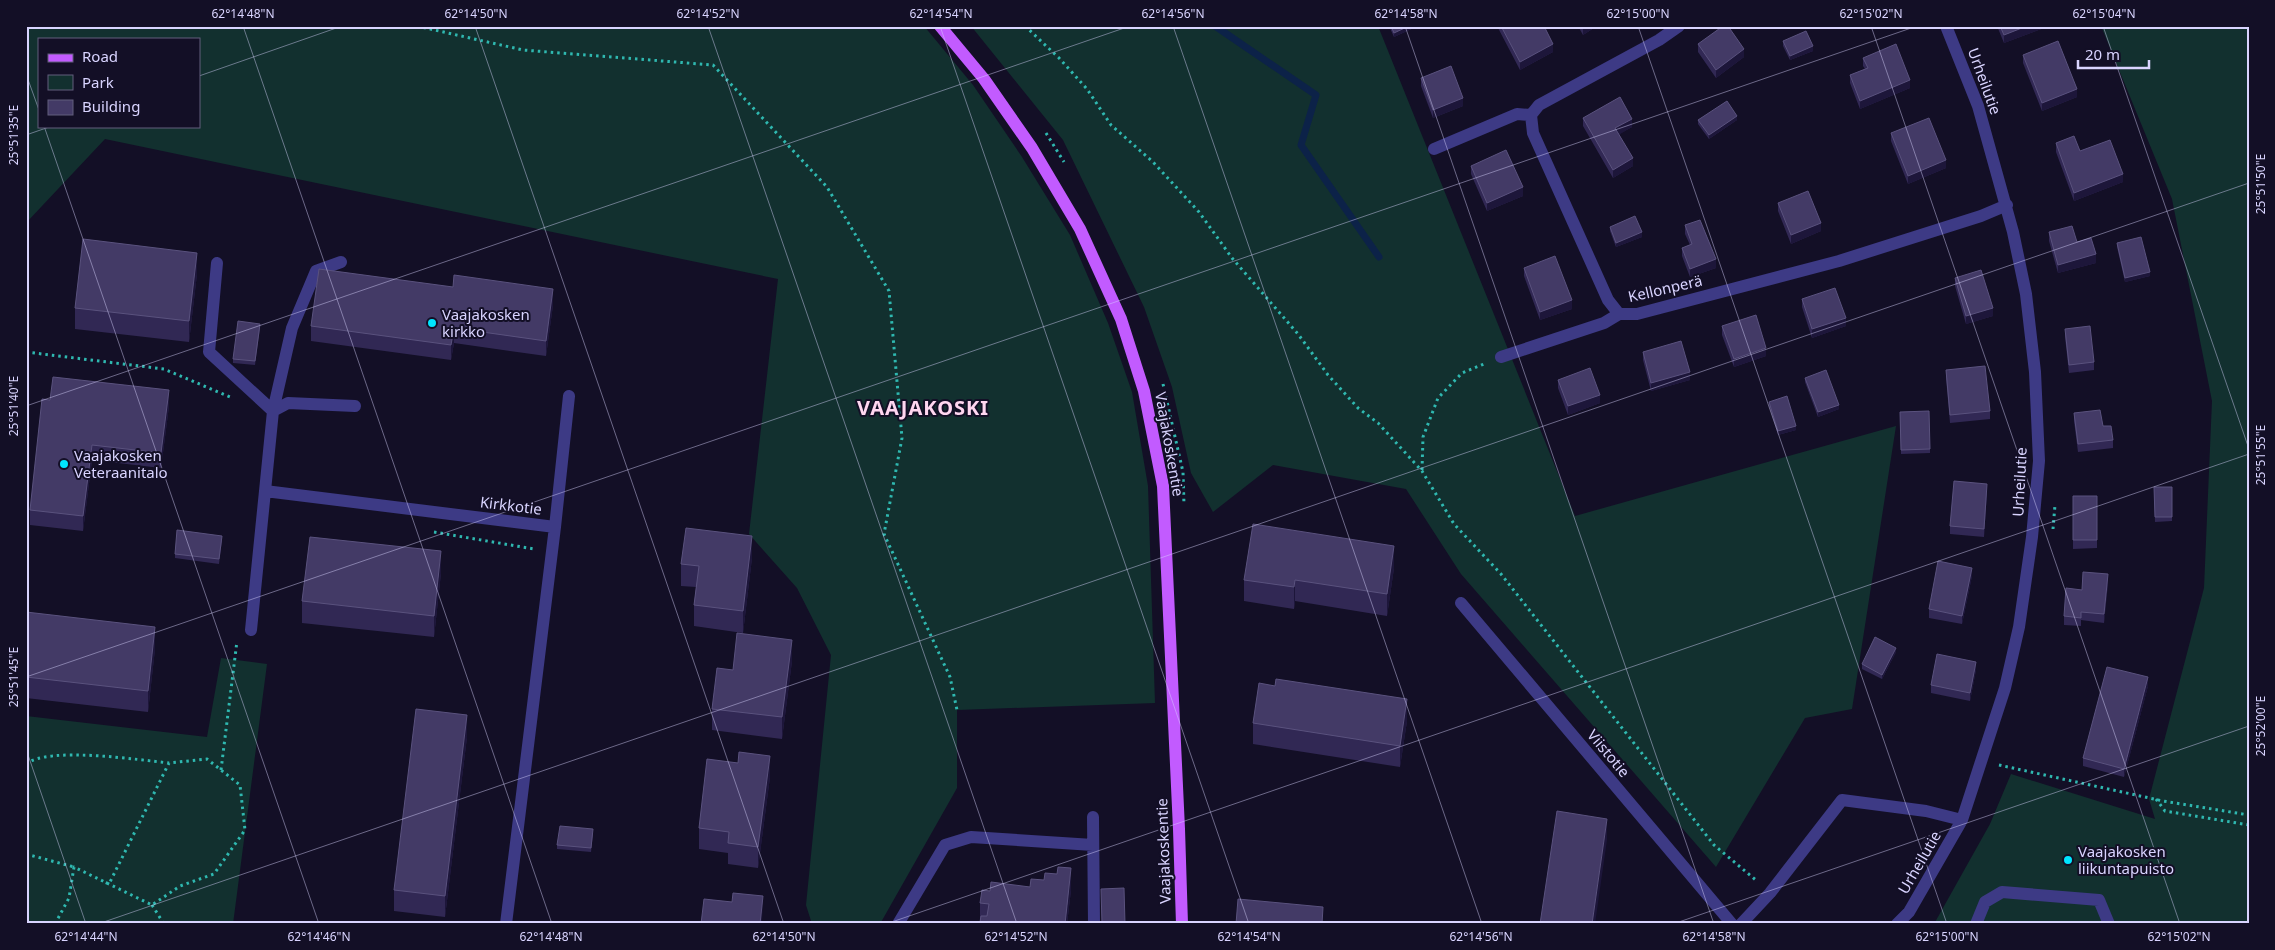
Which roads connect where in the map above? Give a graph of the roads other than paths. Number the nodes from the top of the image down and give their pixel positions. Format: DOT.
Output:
graph roads {
  1 [pos="940,26"];
  2 [pos="1679,26"];
  3 [pos="1946,26"];
  4 [pos="1531,115"];
  5 [pos="1434,149"];
  6 [pos="2007,205"];
  7 [pos="217,262"];
  8 [pos="341,262"];
  9 [pos="1619,314"];
  10 [pos="1501,357"];
  11 [pos="569,396"];
  12 [pos="355,406"];
  13 [pos="273,411"];
  14 [pos="265,491"];
  15 [pos="555,526"];
  16 [pos="1461,603"];
  17 [pos="251,630"];
  18 [pos="1093,816"];
  19 [pos="1962,820"];
  20 [pos="1093,845"];
  21 [pos="506,924"];
  22 [pos="898,924"];
  23 [pos="1094,924"];
  24 [pos="1182,924"];
  25 [pos="1732,924"];
  26 [pos="1741,924"];
  27 [pos="1897,924"];
  28 [pos="1976,924"];
  29 [pos="2109,924"];
  1 -- 24 [label="main road, Vaajakoskentie"];
  2 -- 4 [label="street"];
  3 -- 6 [label="street, Urheilutie"];
  4 -- 5 [label="street"];
  4 -- 9 [label="street, Kellonperä"];
  6 -- 9 [label="street, Kellonperä"];
  6 -- 19 [label="street, Urheilutie"];
  7 -- 13 [label="street"];
  8 -- 13 [label="street"];
  9 -- 10 [label="street"];
  11 -- 15 [label="street"];
  12 -- 13 [label="street"];
  13 -- 14 [label="street"];
  14 -- 15 [label="street, Kirkkotie"];
  14 -- 17 [label="street"];
  15 -- 21 [label="street, Kirkkotie"];
  16 -- 25 [label="street, Viistotie"];
  18 -- 20 [label="street"];
  19 -- 26 [label="street"];
  19 -- 27 [label="street, Urheilutie"];
  20 -- 22 [label="street"];
  20 -- 23 [label="street"];
  28 -- 29 [label="street"];
}
